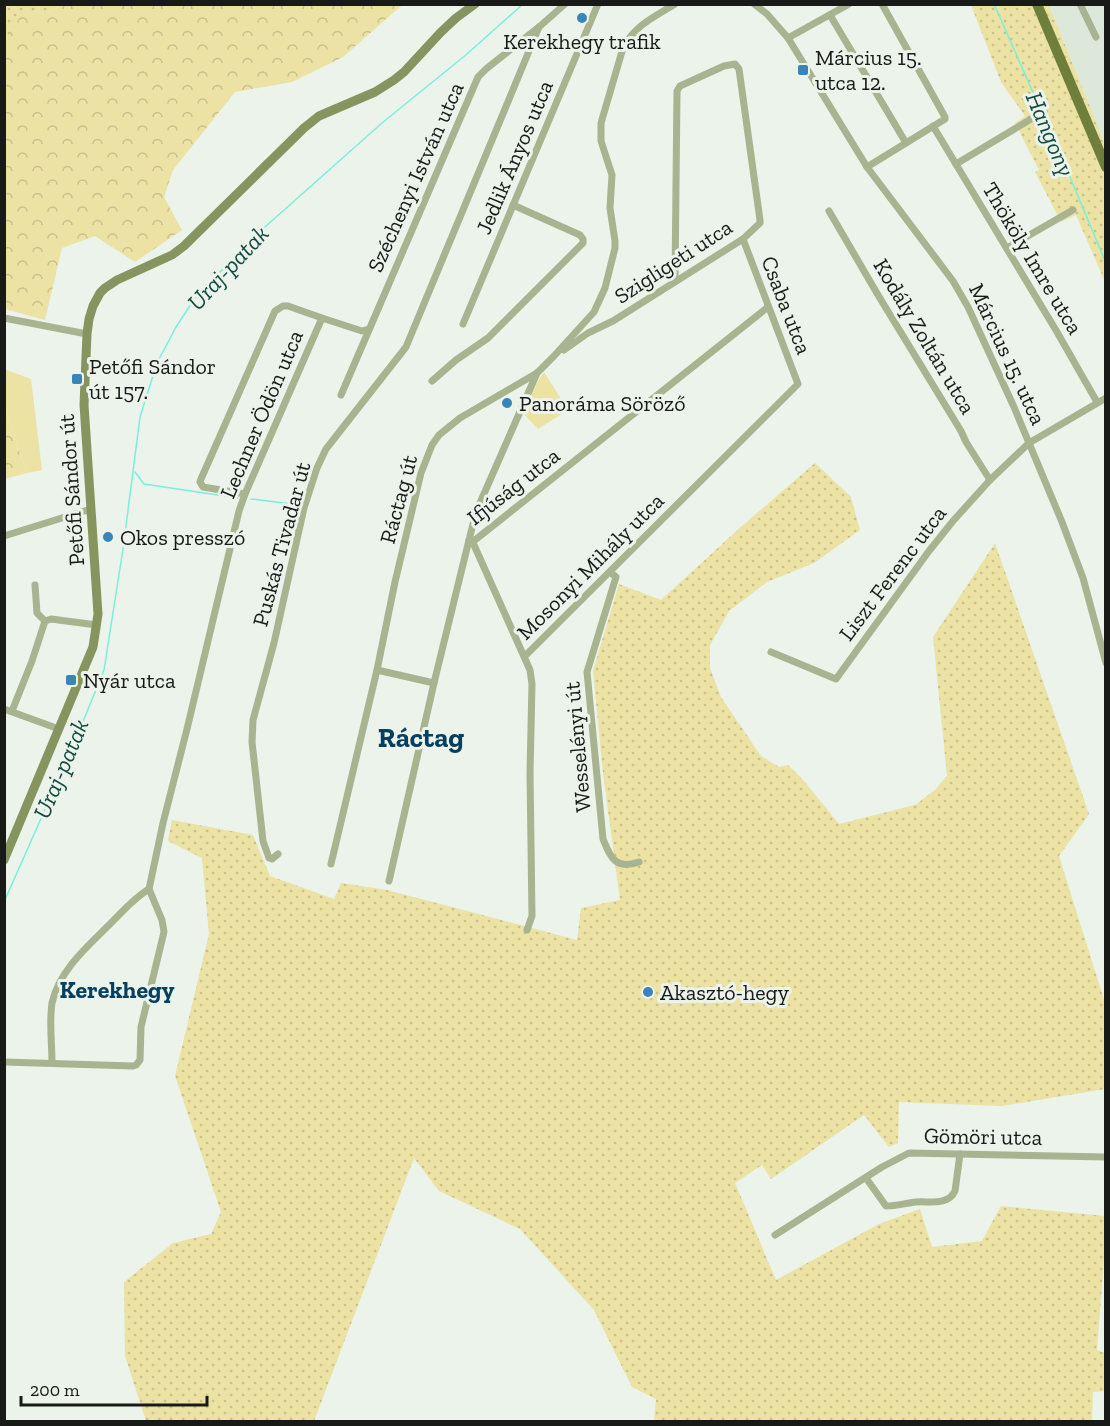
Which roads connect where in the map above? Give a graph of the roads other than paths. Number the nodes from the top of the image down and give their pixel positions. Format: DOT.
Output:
graph roads {
  1 [pos="475,4"];
  2 [pos="565,4"];
  3 [pos="598,4"];
  4 [pos="675,4"];
  5 [pos="754,4"];
  6 [pos="849,4"];
  7 [pos="882,4"];
  8 [pos="1036,4"];
  9 [pos="1080,4"];
  10 [pos="830,15"];
  11 [pos="539,27"];
  12 [pos="1096,37"];
  13 [pos="788,38"];
  14 [pos="1031,119"];
  15 [pos="933,126"];
  16 [pos="906,143"];
  17 [pos="1104,162"];
  18 [pos="956,164"];
  19 [pos="867,167"];
  20 [pos="513,205"];
  21 [pos="1073,210"];
  22 [pos="830,211"];
  23 [pos="743,239"];
  24 [pos="1007,248"];
  25 [pos="675,280"];
  26 [pos="768,307"];
  27 [pos="4,318"];
  28 [pos="322,318"];
  29 [pos="463,324"];
  30 [pos="369,329"];
  31 [pos="87,334"];
  32 [pos="554,356"];
  33 [pos="537,373"];
  34 [pos="432,381"];
  35 [pos="798,384"];
  36 [pos="341,395"];
  37 [pos="1106,398"];
  38 [pos="1097,402"];
  39 [pos="1029,443"];
  40 [pos="990,480"];
  41 [pos="245,494"];
  42 [pos="91,509"];
  43 [pos="4,536"];
  44 [pos="469,540"];
  45 [pos="610,572"];
  46 [pos="35,585"];
  47 [pos="45,621"];
  48 [pos="97,625"];
  49 [pos="771,652"];
  50 [pos="525,656"];
  51 [pos="1106,663"];
  52 [pos="377,670"];
  53 [pos="434,683"];
  54 [pos="8,710"];
  55 [pos="58,729"];
  56 [pos="278,854"];
  57 [pos="4,860"];
  58 [pos="639,862"];
  59 [pos="331,864"];
  60 [pos="389,881"];
  61 [pos="149,889"];
  62 [pos="527,930"];
  63 [pos="4,1062"];
  64 [pos="52,1063"];
  65 [pos="960,1154"];
  66 [pos="1106,1157"];
  67 [pos="866,1178"];
  68 [pos="775,1235"];
  1 -- 31 [label="street, Petőfi Sándor út"];
  2 -- 11 [label="street, Széchenyi István utca"];
  3 -- 20 [label="street, Jedlik Ányos utca"];
  4 -- 32 [label="street"];
  5 -- 13 [label="street, Március 15. utca"];
  6 -- 10 [label="street"];
  7 -- 15 [label="street"];
  8 -- 17 [label="main road"];
  9 -- 12 [label="street"];
  10 -- 13 [label="street"];
  10 -- 16 [label="street"];
  11 -- 30 [label="street, Széchenyi István utca"];
  11 -- 56 [label="street, Puskás Tivadar út"];
  13 -- 19 [label="street, Március 15. utca"];
  14 -- 18 [label="street, Thököly Imre utca"];
  15 -- 16 [label="street"];
  15 -- 18 [label="street, Thököly Imre utca"];
  16 -- 19 [label="street"];
  18 -- 24 [label="street, Thököly Imre utca"];
  19 -- 39 [label="street, Március 15. utca"];
  20 -- 29 [label="street, Jedlik Ányos utca"];
  20 -- 34 [label="street"];
  21 -- 24 [label="street"];
  22 -- 40 [label="street, Kodály Zoltán utca"];
  23 -- 25 [label="street, Szigligeti utca"];
  23 -- 25 [label="street, Szigligeti utca"];
  23 -- 26 [label="street, Csaba utca"];
  24 -- 38 [label="street, Thököly Imre utca"];
  25 -- 32 [label="street, Szigligeti utca"];
  26 -- 35 [label="street, Csaba utca"];
  26 -- 44 [label="street, Ifjúság utca"];
  27 -- 31 [label="street"];
  28 -- 30 [label="street, Lechner Ödön utca"];
  28 -- 41 [label="street, Lechner Ödön utca"];
  28 -- 41 [label="street"];
  30 -- 36 [label="street, Széchenyi István utca"];
  31 -- 42 [label="street, Petőfi Sándor út"];
  32 -- 33 [label="street"];
  33 -- 44 [label="street"];
  33 -- 52 [label="street, Ráctag út"];
  35 -- 45 [label="street, Mosonyi Mihály utca"];
  37 -- 38 [label="street, Liszt Ferenc utca"];
  38 -- 39 [label="street, Liszt Ferenc utca"];
  39 -- 40 [label="street, Liszt Ferenc utca"];
  39 -- 51 [label="street, Március 15. utca"];
  40 -- 49 [label="street, Liszt Ferenc utca"];
  41 -- 61 [label="street, Lechner Ödön utca"];
  42 -- 43 [label="street"];
  42 -- 48 [label="street, Petőfi Sándor út"];
  44 -- 50 [label="street"];
  44 -- 53 [label="street, Ifjúság utca"];
  45 -- 50 [label="street, Mosonyi Mihály utca"];
  45 -- 58 [label="street, Wesselényi út"];
  46 -- 47 [label="street"];
  47 -- 48 [label="street"];
  47 -- 54 [label="street"];
  48 -- 55 [label="street, Petőfi Sándor út"];
  50 -- 62 [label="street, Mosonyi Mihály utca"];
  52 -- 53 [label="street"];
  52 -- 59 [label="street, Ráctag út"];
  53 -- 60 [label="street, Ifjúság utca"];
  54 -- 55 [label="street"];
  55 -- 57 [label="street, Petőfi Sándor út"];
  61 -- 64 [label="street"];
  61 -- 64 [label="street"];
  63 -- 64 [label="street"];
  65 -- 66 [label="street, Gömöri utca"];
  65 -- 67 [label="street, Gömöri utca"];
  65 -- 67 [label="street"];
  67 -- 68 [label="street, Gömöri utca"];
}
